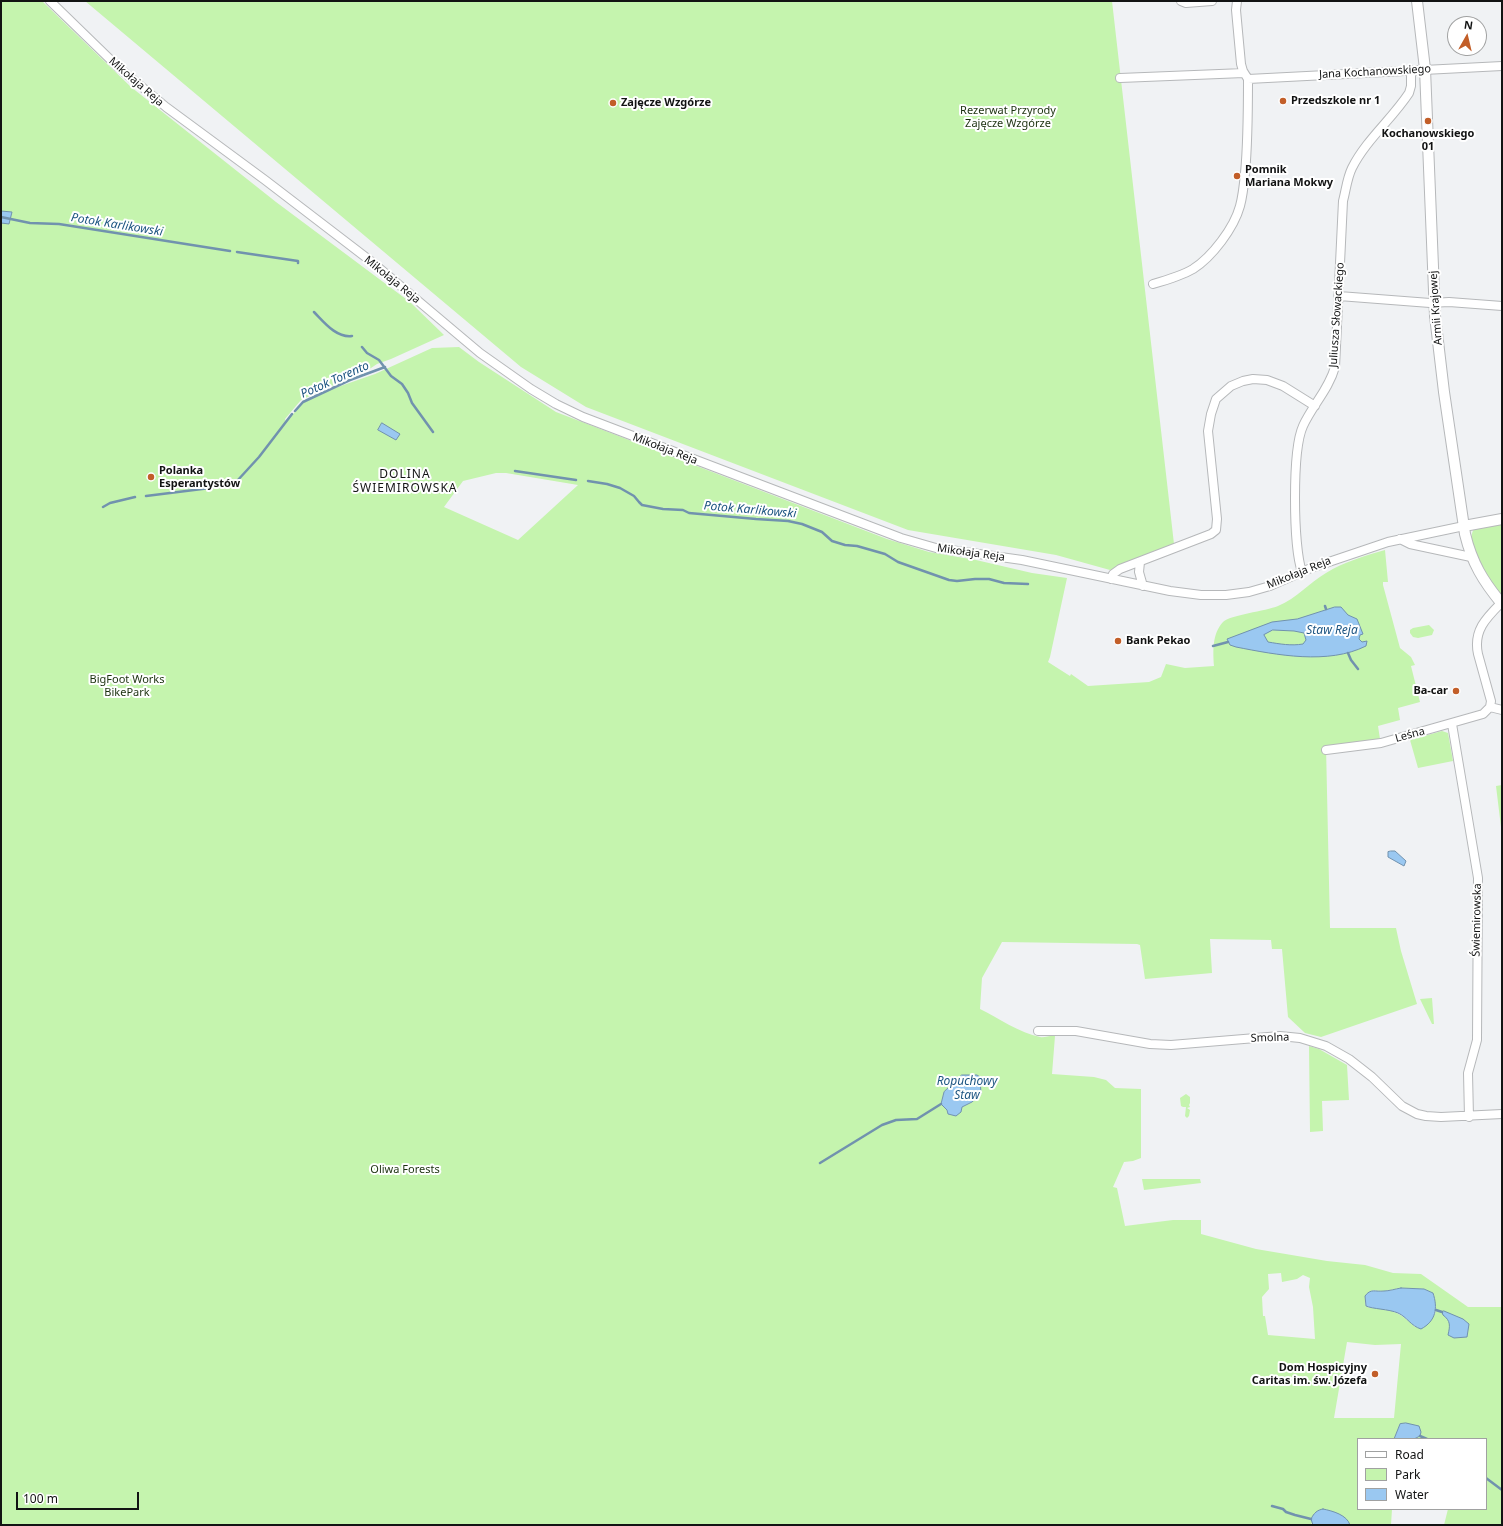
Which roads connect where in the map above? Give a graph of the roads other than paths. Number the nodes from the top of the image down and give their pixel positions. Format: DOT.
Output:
graph roads {
  1 [pos="50,1"];
  2 [pos="1181,1"];
  3 [pos="1212,1"];
  4 [pos="1232,1"];
  5 [pos="1237,1"];
  6 [pos="1417,1"];
  7 [pos="1502,66"];
  8 [pos="1425,69"];
  9 [pos="1411,70"];
  10 [pos="1246,76"];
  11 [pos="1120,78"];
  12 [pos="1153,284"];
  13 [pos="1339,296"];
  14 [pos="1434,303"];
  15 [pos="1502,306"];
  16 [pos="1315,406"];
  17 [pos="1502,519"];
  18 [pos="1464,526"];
  19 [pos="1400,539"];
  20 [pos="1471,557"];
  21 [pos="1140,562"];
  22 [pos="1302,572"];
  23 [pos="1111,580"];
  24 [pos="1143,586"];
  25 [pos="1502,603"];
  26 [pos="1490,707"];
  27 [pos="1502,710"];
  28 [pos="1452,724"];
  29 [pos="1326,750"];
  30 [pos="1038,1031"];
  31 [pos="1502,1114"];
  32 [pos="1469,1117"];
  1 -- 23 [label="street, Mikołaja Reja"];
  2 -- 3 [label="street"];
  4 -- 5 [label="street"];
  5 -- 10 [label="street"];
  6 -- 8 [label="street, Armii Krajowej"];
  7 -- 8 [label="street, Jana Kochanowskiego"];
  8 -- 9 [label="street, Jana Kochanowskiego"];
  8 -- 14 [label="street, Armii Krajowej"];
  9 -- 10 [label="street, Jana Kochanowskiego"];
  9 -- 13 [label="street, Juliusza Słowackiego"];
  10 -- 11 [label="street, Jana Kochanowskiego"];
  10 -- 12 [label="street"];
  13 -- 14 [label="street"];
  13 -- 16 [label="street, Juliusza Słowackiego"];
  14 -- 15 [label="street"];
  14 -- 18 [label="street, Armii Krajowej"];
  16 -- 21 [label="street"];
  16 -- 22 [label="street, Juliusza Słowackiego"];
  17 -- 18 [label="street, Mikołaja Reja"];
  18 -- 19 [label="street, Mikołaja Reja"];
  18 -- 20 [label="street, Armii Krajowej"];
  19 -- 20 [label="street"];
  19 -- 22 [label="street, Mikołaja Reja"];
  20 -- 25 [label="street, Armii Krajowej"];
  21 -- 23 [label="street"];
  21 -- 24 [label="street"];
  22 -- 24 [label="street, Mikołaja Reja"];
  23 -- 24 [label="street, Mikołaja Reja"];
  25 -- 26 [label="street"];
  26 -- 27 [label="street"];
  26 -- 28 [label="street, Leśna"];
  28 -- 29 [label="street, Leśna"];
  28 -- 32 [label="street, Świemirowska"];
  30 -- 32 [label="street, Smolna"];
  31 -- 32 [label="street, Smolna"];
}
